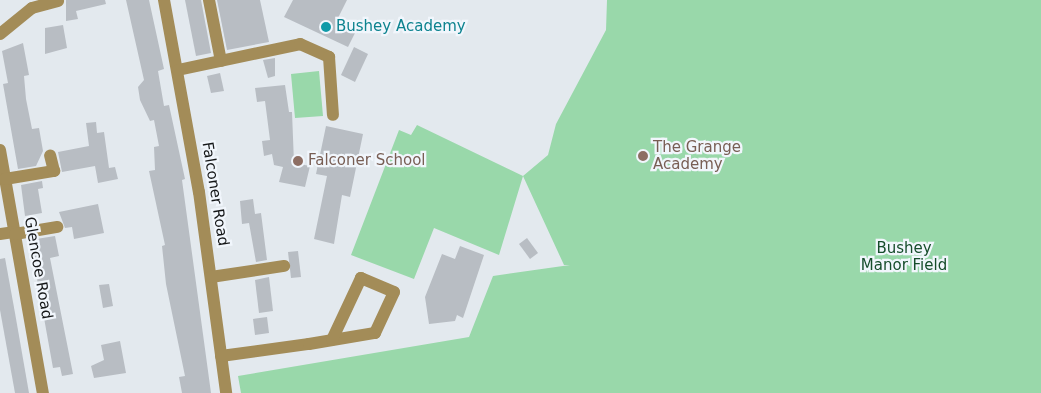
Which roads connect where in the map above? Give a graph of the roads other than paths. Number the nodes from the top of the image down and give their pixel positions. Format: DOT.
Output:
graph roads {
  1 [pos="164,0"];
  2 [pos="209,0"];
  3 [pos="58,1"];
  4 [pos="0,34"];
  5 [pos="221,61"];
  6 [pos="178,70"];
  7 [pos="333,114"];
  8 [pos="0,150"];
  9 [pos="50,155"];
  10 [pos="5,179"];
  11 [pos="57,227"];
  12 [pos="15,233"];
  13 [pos="0,234"];
  14 [pos="284,266"];
  15 [pos="211,277"];
  16 [pos="332,340"];
  17 [pos="221,356"];
  18 [pos="44,393"];
  19 [pos="226,393"];
  1 -- 6 [label="street, Falconer Road"];
  2 -- 5 [label="street"];
  3 -- 4 [label="street"];
  5 -- 6 [label="street"];
  5 -- 7 [label="street"];
  6 -- 15 [label="street, Falconer Road"];
  8 -- 10 [label="street, Glencoe Road"];
  9 -- 10 [label="street"];
  10 -- 12 [label="street, Glencoe Road"];
  11 -- 12 [label="street"];
  12 -- 13 [label="street"];
  12 -- 18 [label="street, Glencoe Road"];
  14 -- 15 [label="street"];
  15 -- 17 [label="street, Falconer Road"];
  16 -- 16 [label="street"];
  16 -- 17 [label="street"];
  17 -- 19 [label="street, Falconer Road"];
}
